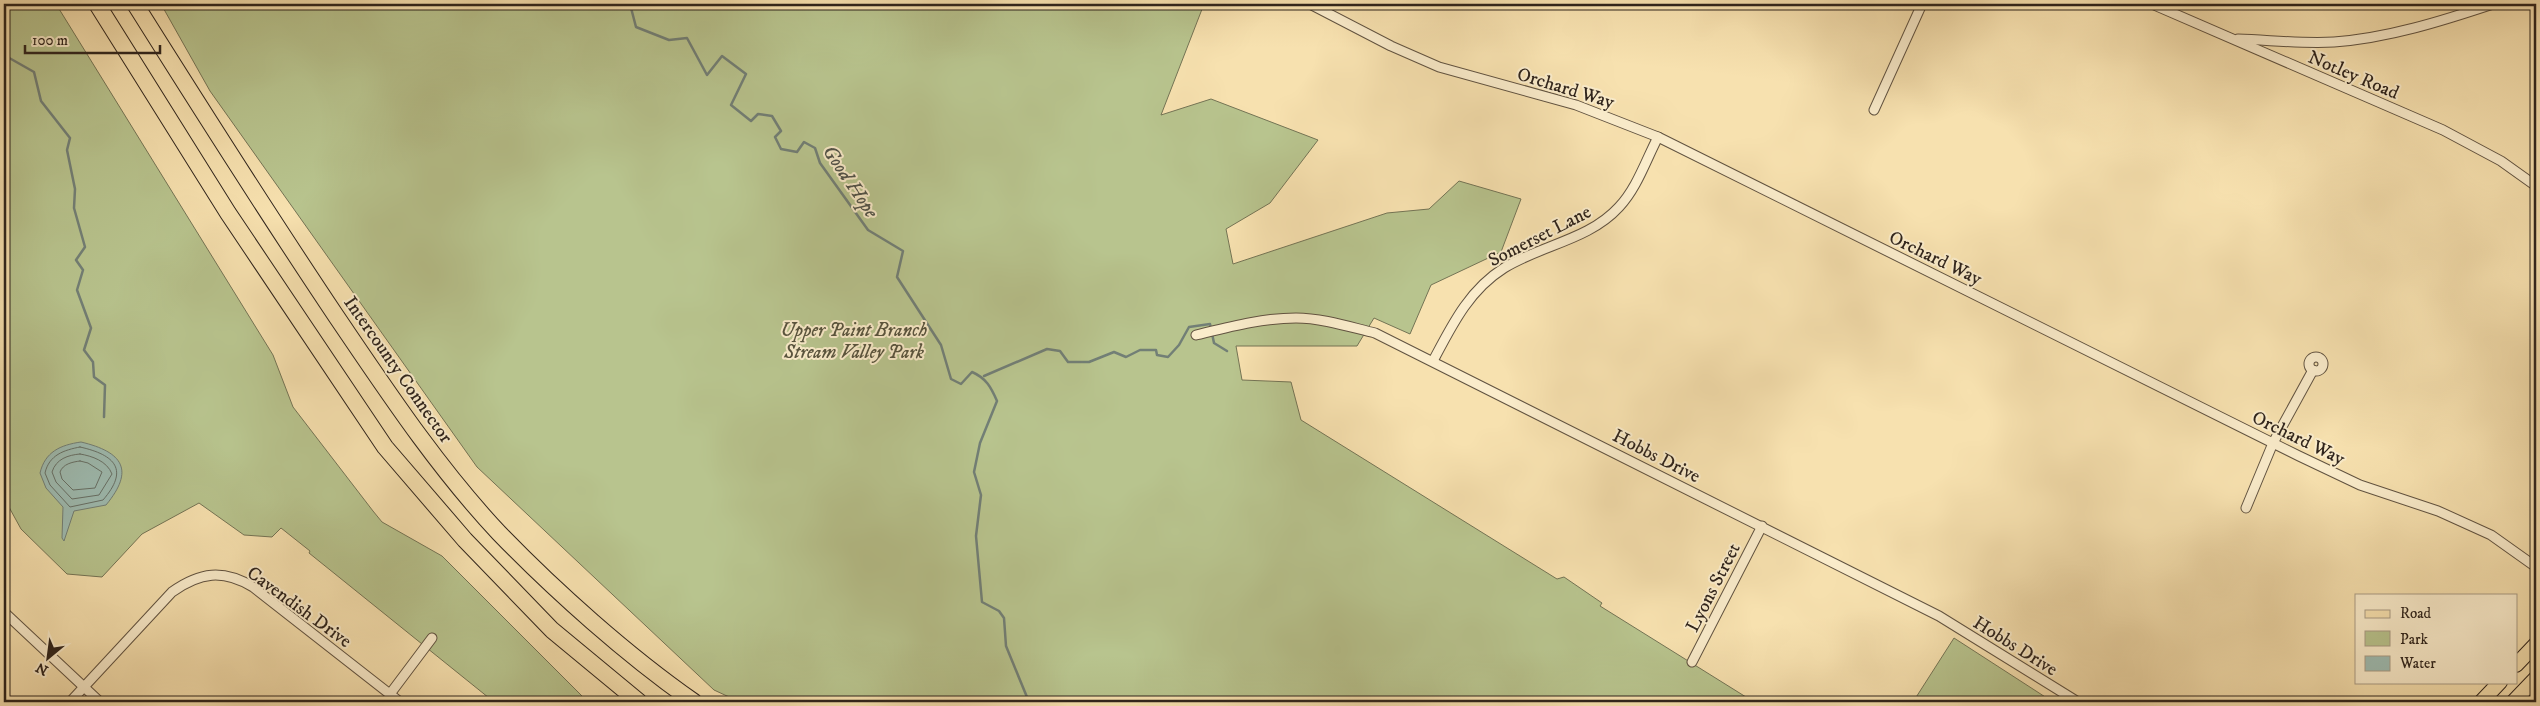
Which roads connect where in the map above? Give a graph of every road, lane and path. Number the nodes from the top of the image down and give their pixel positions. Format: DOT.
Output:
graph roads {
  1 [pos="97,4"];
  2 [pos="135,4"];
  3 [pos="1310,4"];
  4 [pos="1922,4"];
  5 [pos="2152,4"];
  6 [pos="2493,4"];
  7 [pos="2233,39"];
  8 [pos="1874,110"];
  9 [pos="1658,137"];
  10 [pos="2536,186"];
  11 [pos="1196,335"];
  12 [pos="1433,361"];
  13 [pos="2313,370"];
  14 [pos="2273,443"];
  15 [pos="2246,508"];
  16 [pos="1762,526"];
  17 [pos="2536,567"];
  18 [pos="4,612"];
  19 [pos="432,638"];
  20 [pos="2536,644"];
  21 [pos="1692,662"];
  22 [pos="2518,663"];
  23 [pos="2536,678"];
  24 [pos="2498,684"];
  25 [pos="84,687"];
  26 [pos="390,694"];
  27 [pos="70,702"];
  28 [pos="100,702"];
  29 [pos="400,702"];
  30 [pos="639,702"];
  31 [pos="694,702"];
  32 [pos="2078,702"];
  33 [pos="2481,702"];
  34 [pos="2513,702"];
  1 -- 30 [label="highway"];
  2 -- 31 [label="highway, Intercounty Connector"];
  3 -- 9 [label="street, Orchard Way"];
  4 -- 8 [label="street"];
  5 -- 7 [label="street, Notley Road"];
  6 -- 7 [label="street"];
  7 -- 10 [label="street, Notley Road"];
  9 -- 12 [label="street, Somerset Lane"];
  9 -- 14 [label="street, Orchard Way"];
  11 -- 12 [label="street, Hobbs Drive"];
  12 -- 16 [label="street, Hobbs Drive"];
  13 -- 14 [label="street"];
  14 -- 15 [label="street"];
  14 -- 17 [label="street, Orchard Way"];
  16 -- 21 [label="street, Lyons Street"];
  16 -- 32 [label="street, Hobbs Drive"];
  18 -- 25 [label="street"];
  19 -- 26 [label="street"];
  20 -- 22 [label="main road"];
  23 -- 34 [label="main road"];
  24 -- 33 [label="main road"];
  25 -- 26 [label="street, Cavendish Drive"];
  25 -- 27 [label="street, Cavendish Drive"];
  25 -- 28 [label="street"];
  26 -- 29 [label="street, Cavendish Drive"];
}
